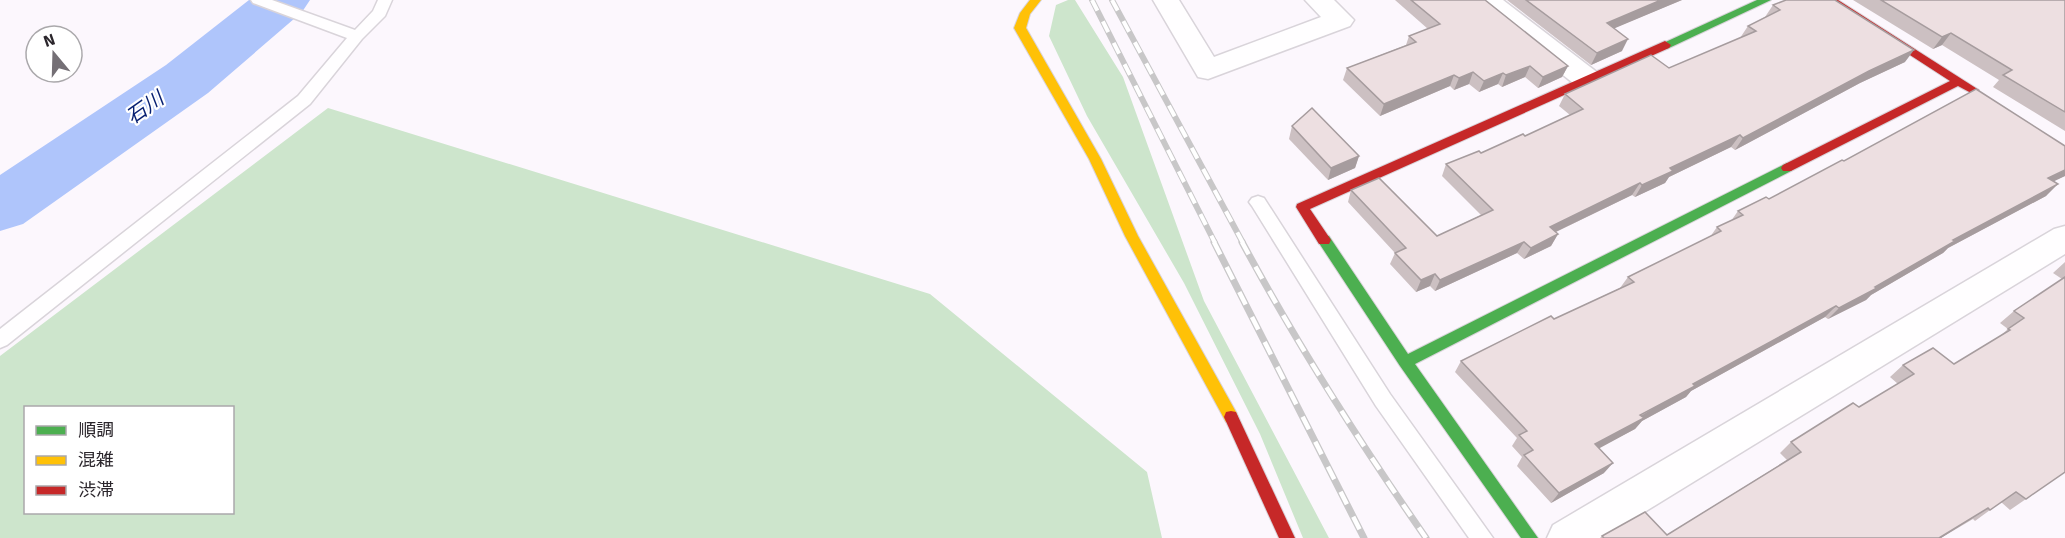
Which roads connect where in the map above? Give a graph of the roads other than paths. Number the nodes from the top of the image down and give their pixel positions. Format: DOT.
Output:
graph roads {
  1 [pos="258,0"];
  2 [pos="385,0"];
  3 [pos="1036,0"];
  4 [pos="1166,0"];
  5 [pos="1318,0"];
  6 [pos="1486,0"];
  7 [pos="1766,0"];
  8 [pos="1830,0"];
  9 [pos="357,36"];
  10 [pos="1588,80"];
  11 [pos="1959,81"];
  12 [pos="1988,99"];
  13 [pos="1258,202"];
  14 [pos="2065,238"];
  15 [pos="0,340"];
  16 [pos="1405,362"];
  17 [pos="1287,538"];
  18 [pos="1482,538"];
  19 [pos="1530,538"];
  20 [pos="1567,538"];
  1 -- 9 [label="lane"];
  2 -- 9 [label="lane"];
  3 -- 17 [label="street"];
  4 -- 5 [label="street"];
  6 -- 10 [label="street"];
  7 -- 10 [label="street"];
  8 -- 11 [label="street"];
  9 -- 15 [label="lane"];
  10 -- 16 [label="street"];
  11 -- 12 [label="street"];
  11 -- 16 [label="street"];
  13 -- 18 [label="lane"];
  14 -- 20 [label="street"];
  16 -- 19 [label="street"];
}
